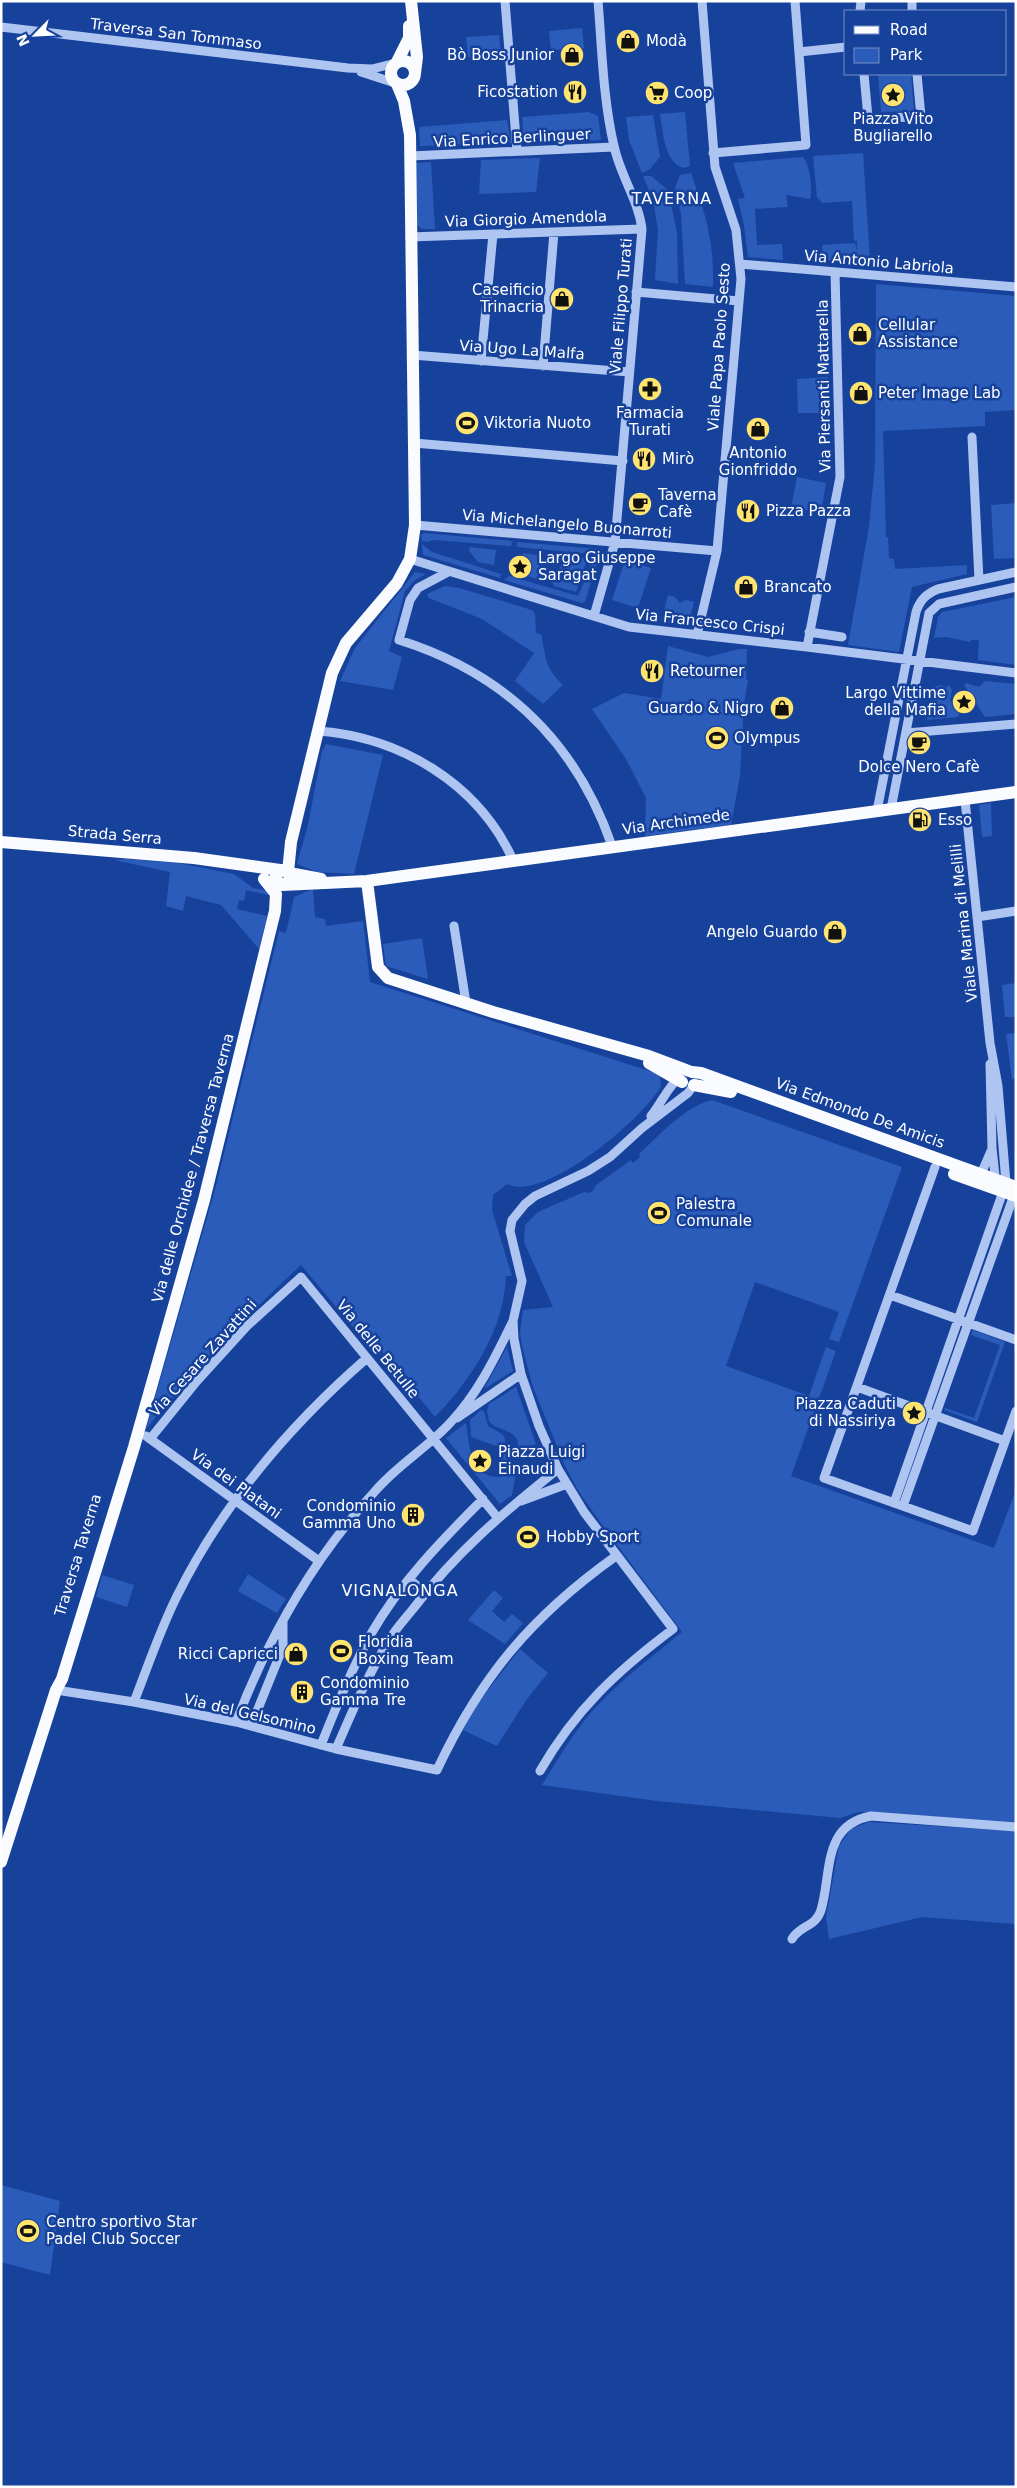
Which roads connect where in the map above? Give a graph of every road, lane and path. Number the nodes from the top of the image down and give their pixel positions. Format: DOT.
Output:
graph roads {
  1 [pos="411,1"];
  2 [pos="505,1"];
  3 [pos="598,1"];
  4 [pos="702,1"];
  5 [pos="795,1"];
  6 [pos="1,27"];
  7 [pos="844,47"];
  8 [pos="799,52"];
  9 [pos="397,62"];
  10 [pos="348,68"];
  11 [pos="864,75"];
  12 [pos="917,75"];
  13 [pos="413,77"];
  14 [pos="396,84"];
  15 [pos="410,136"];
  16 [pos="614,147"];
  17 [pos="517,151"];
  18 [pos="713,153"];
  19 [pos="410,156"];
  20 [pos="642,229"];
  21 [pos="554,232"];
  22 [pos="493,234"];
  23 [pos="410,237"];
  24 [pos="740,264"];
  25 [pos="836,272"];
  26 [pos="1016,287"];
  27 [pos="636,292"];
  28 [pos="739,301"];
  29 [pos="412,356"];
  30 [pos="481,361"];
  31 [pos="543,366"];
  32 [pos="629,372"];
  33 [pos="972,438"];
  34 [pos="414,444"];
  35 [pos="623,461"];
  36 [pos="415,524"];
  37 [pos="615,542"];
  38 [pos="717,551"];
  39 [pos="410,559"];
  40 [pos="448,572"];
  41 [pos="1016,572"];
  42 [pos="979,580"];
  43 [pos="1016,587"];
  44 [pos="930,592"];
  45 [pos="939,604"];
  46 [pos="917,607"];
  47 [pos="930,613"];
  48 [pos="594,616"];
  49 [pos="809,632"];
  50 [pos="697,635"];
  51 [pos="842,637"];
  52 [pos="807,646"];
  53 [pos="906,660"];
  54 [pos="920,662"];
  55 [pos="1016,673"];
  56 [pos="1016,724"];
  57 [pos="318,731"];
  58 [pos="906,733"];
  59 [pos="1016,792"];
  60 [pos="965,800"];
  61 [pos="891,809"];
  62 [pos="877,811"];
  63 [pos="1,842"];
  64 [pos="612,846"];
  65 [pos="513,860"];
  66 [pos="282,879"];
  67 [pos="367,881"];
  68 [pos="340,883"];
  69 [pos="1016,911"];
  70 [pos="977,918"];
  71 [pos="454,926"];
  72 [pos="466,1003"];
  73 [pos="990,1043"];
  74 [pos="610,1046"];
  75 [pos="687,1080"];
  76 [pos="642,1128"];
  77 [pos="992,1148"];
  78 [pos="935,1167"];
  79 [pos="981,1174"];
  80 [pos="1007,1189"];
  81 [pos="301,1277"];
  82 [pos="890,1294"];
  83 [pos="513,1320"];
  84 [pos="964,1321"];
  85 [pos="1016,1340"];
  86 [pos="368,1358"];
  87 [pos="521,1374"];
  88 [pos="857,1387"];
  89 [pos="1016,1411"];
  90 [pos="926,1412"];
  91 [pos="935,1415"];
  92 [pos="450,1423"];
  93 [pos="137,1432"];
  94 [pos="434,1438"];
  95 [pos="150,1439"];
  96 [pos="1005,1441"];
  97 [pos="558,1469"];
  98 [pos="567,1484"];
  99 [pos="234,1500"];
  100 [pos="483,1500"];
  101 [pos="514,1504"];
  102 [pos="898,1504"];
  103 [pos="497,1517"];
  104 [pos="616,1556"];
  105 [pos="319,1561"];
  106 [pos="409,1579"];
  107 [pos="424,1593"];
  108 [pos="283,1618"];
  109 [pos="356,1662"];
  110 [pos="372,1672"];
  111 [pos="56,1690"];
  112 [pos="134,1702"];
  113 [pos="236,1722"];
  114 [pos="251,1726"];
  115 [pos="321,1745"];
  116 [pos="336,1749"];
  117 [pos="540,1771"];
  118 [pos="1016,1827"];
  119 [pos="1,1862"];
  120 [pos="792,1939"];
  1 -- 9 [label="main road"];
  1 -- 13 [label="main road"];
  2 -- 17 [label="street"];
  3 -- 16 [label="street, Viale Filippo Turati"];
  4 -- 18 [label="street, Viale Papa Paolo Sesto"];
  5 -- 8 [label="street"];
  6 -- 10 [label="street, Traversa San Tommaso"];
  7 -- 8 [label="street"];
  8 -- 18 [label="street"];
  9 -- 10 [label="street"];
  9 -- 13 [label="main road"];
  9 -- 14 [label="main road"];
  10 -- 14 [label="street"];
  11 -- 12 [label="street"];
  13 -- 14 [label="main road"];
  13 -- 15 [label="main road"];
  14 -- 15 [label="main road"];
  15 -- 19 [label="main road"];
  16 -- 17 [label="street, Via Enrico Berlinguer"];
  16 -- 20 [label="street, Viale Filippo Turati"];
  17 -- 19 [label="street, Via Enrico Berlinguer"];
  18 -- 24 [label="street, Viale Papa Paolo Sesto"];
  19 -- 23 [label="main road"];
  20 -- 21 [label="street, Via Giorgio Amendola"];
  20 -- 27 [label="street, Viale Filippo Turati"];
  21 -- 22 [label="street, Via Giorgio Amendola"];
  21 -- 31 [label="street"];
  22 -- 23 [label="street, Via Giorgio Amendola"];
  22 -- 30 [label="street"];
  23 -- 29 [label="main road"];
  24 -- 25 [label="street, Via Antonio Labriola"];
  24 -- 28 [label="street, Viale Papa Paolo Sesto"];
  25 -- 26 [label="street, Via Antonio Labriola"];
  25 -- 49 [label="street, Via Piersanti Mattarella"];
  27 -- 28 [label="street"];
  27 -- 32 [label="street, Viale Filippo Turati"];
  28 -- 38 [label="street, Viale Papa Paolo Sesto"];
  29 -- 30 [label="street, Via Ugo La Malfa"];
  29 -- 34 [label="main road"];
  30 -- 31 [label="street, Via Ugo La Malfa"];
  31 -- 32 [label="street, Via Ugo La Malfa"];
  32 -- 35 [label="street, Viale Filippo Turati"];
  33 -- 42 [label="street"];
  34 -- 35 [label="street"];
  34 -- 36 [label="main road"];
  35 -- 37 [label="street, Viale Filippo Turati"];
  36 -- 37 [label="street, Via Michelangelo Buonarroti"];
  36 -- 39 [label="main road"];
  37 -- 38 [label="street, Via Michelangelo Buonarroti"];
  37 -- 48 [label="street, Viale Filippo Turati"];
  38 -- 50 [label="street, Viale Papa Paolo Sesto"];
  39 -- 40 [label="street, Via Francesco Crispi"];
  39 -- 57 [label="main road, Via delle Orchidee / Traversa Taverna"];
  40 -- 48 [label="street, Via Francesco Crispi"];
  40 -- 64 [label="street"];
  41 -- 42 [label="street"];
  42 -- 44 [label="street"];
  43 -- 45 [label="street"];
  44 -- 45 [label="street"];
  44 -- 46 [label="street"];
  45 -- 47 [label="street"];
  46 -- 47 [label="street"];
  46 -- 53 [label="street"];
  47 -- 54 [label="street"];
  48 -- 50 [label="street, Via Francesco Crispi"];
  49 -- 51 [label="street"];
  49 -- 52 [label="street, Via Piersanti Mattarella"];
  50 -- 52 [label="street, Via Francesco Crispi"];
  52 -- 53 [label="street, Via Francesco Crispi"];
  53 -- 54 [label="street, Via Francesco Crispi"];
  53 -- 62 [label="street"];
  54 -- 55 [label="street, Via Francesco Crispi"];
  54 -- 58 [label="street"];
  56 -- 58 [label="street"];
  57 -- 65 [label="street"];
  57 -- 66 [label="main road, Via delle Orchidee / Traversa Taverna"];
  58 -- 61 [label="street"];
  59 -- 60 [label="main road, Via Archimede"];
  60 -- 61 [label="main road, Via Archimede"];
  60 -- 70 [label="street, Viale Marina di Melilli"];
  61 -- 62 [label="main road, Via Archimede"];
  62 -- 64 [label="main road, Via Archimede"];
  63 -- 66 [label="main road, Strada Serra"];
  64 -- 65 [label="main road, Via Archimede"];
  65 -- 67 [label="main road, Via Archimede"];
  66 -- 68 [label="main road"];
  66 -- 68 [label="main road"];
  66 -- 93 [label="main road, Via delle Orchidee / Traversa Taverna"];
  67 -- 68 [label="main road, Via Archimede"];
  67 -- 72 [label="main road"];
  69 -- 70 [label="street"];
  70 -- 73 [label="street, Viale Marina di Melilli"];
  71 -- 72 [label="street"];
  72 -- 74 [label="main road"];
  73 -- 77 [label="street, Viale Marina di Melilli"];
  73 -- 80 [label="street, Viale Marina di Melilli"];
  74 -- 75 [label="main road"];
  74 -- 75 [label="main road"];
  75 -- 76 [label="street"];
  75 -- 76 [label="street"];
  75 -- 78 [label="main road, Via Edmondo De Amicis"];
  75 -- 79 [label="main road, Via Edmondo De Amicis"];
  76 -- 83 [label="street"];
  77 -- 79 [label="street"];
  77 -- 80 [label="street, Viale Marina di Melilli"];
  78 -- 80 [label="main road, Via Edmondo De Amicis"];
  78 -- 82 [label="street"];
  79 -- 80 [label="main road, Via Edmondo De Amicis"];
  80 -- 84 [label="street"];
  81 -- 86 [label="street, Via delle Betulle"];
  81 -- 95 [label="street, Via Cesare Zavattini"];
  82 -- 84 [label="street"];
  82 -- 88 [label="street"];
  83 -- 87 [label="street"];
  83 -- 92 [label="street"];
  84 -- 85 [label="street"];
  84 -- 90 [label="street"];
  84 -- 91 [label="street"];
  86 -- 94 [label="street, Via delle Betulle"];
  86 -- 99 [label="street"];
  87 -- 92 [label="street"];
  87 -- 97 [label="street"];
  88 -- 90 [label="street"];
  88 -- 102 [label="street"];
  89 -- 96 [label="street"];
  90 -- 91 [label="street"];
  90 -- 102 [label="street"];
  91 -- 96 [label="street"];
  91 -- 102 [label="street"];
  92 -- 94 [label="street"];
  93 -- 95 [label="street, Via dei Platani"];
  93 -- 111 [label="main road, Via delle Orchidee / Traversa Taverna"];
  94 -- 100 [label="street, Via delle Betulle"];
  94 -- 105 [label="street"];
  95 -- 99 [label="street, Via dei Platani"];
  96 -- 102 [label="street"];
  97 -- 98 [label="street"];
  97 -- 101 [label="street"];
  98 -- 101 [label="street"];
  98 -- 104 [label="street"];
  99 -- 105 [label="street, Via dei Platani"];
  99 -- 112 [label="street"];
  100 -- 103 [label="street, Via delle Betulle"];
  100 -- 106 [label="street"];
  101 -- 103 [label="street"];
  103 -- 107 [label="street"];
  104 -- 116 [label="street, Via del Gelsomino"];
  104 -- 117 [label="street"];
  105 -- 108 [label="street"];
  106 -- 107 [label="street"];
  106 -- 109 [label="street"];
  107 -- 110 [label="street"];
  108 -- 113 [label="street"];
  108 -- 114 [label="street"];
  109 -- 110 [label="street"];
  109 -- 115 [label="street"];
  110 -- 116 [label="street"];
  111 -- 112 [label="street, Via del Gelsomino"];
  111 -- 119 [label="main road"];
  112 -- 113 [label="street, Via del Gelsomino"];
  113 -- 114 [label="street, Via del Gelsomino"];
  114 -- 115 [label="street, Via del Gelsomino"];
  115 -- 116 [label="street, Via del Gelsomino"];
  118 -- 120 [label="street"];
}
